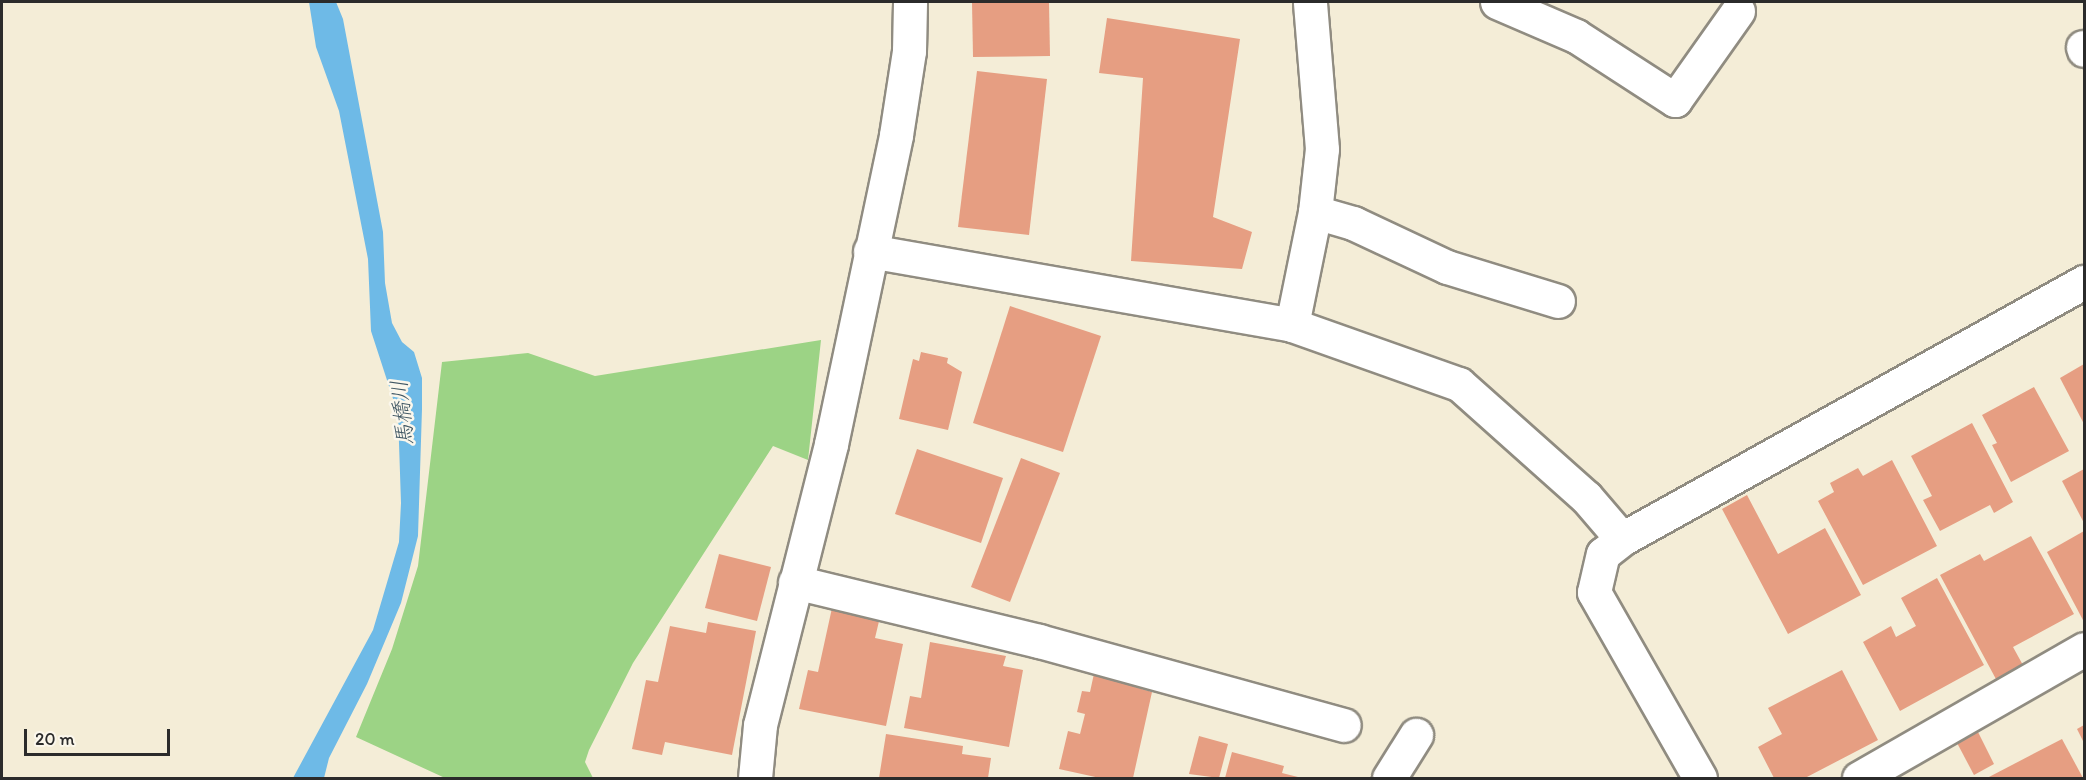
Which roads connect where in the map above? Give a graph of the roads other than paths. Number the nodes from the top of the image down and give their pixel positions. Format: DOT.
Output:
graph roads {
  1 [pos="910,2"];
  2 [pos="1310,2"];
  3 [pos="1497,2"];
  4 [pos="1738,11"];
  5 [pos="1315,212"];
  6 [pos="870,251"];
  7 [pos="2085,282"];
  8 [pos="1558,301"];
  9 [pos="1292,325"];
  10 [pos="1622,539"];
  11 [pos="795,582"];
  12 [pos="2085,649"];
  13 [pos="1344,725"];
  14 [pos="1416,735"];
  15 [pos="755,778"];
  16 [pos="1389,778"];
  17 [pos="1700,778"];
  18 [pos="1859,778"];
  1 -- 6 [label="street"];
  2 -- 5 [label="street"];
  3 -- 4 [label="street"];
  5 -- 8 [label="street"];
  5 -- 9 [label="street"];
  6 -- 9 [label="street"];
  6 -- 11 [label="street"];
  7 -- 10 [label="street"];
  9 -- 10 [label="street"];
  10 -- 17 [label="street"];
  11 -- 13 [label="street"];
  11 -- 15 [label="street"];
  12 -- 18 [label="street"];
  14 -- 16 [label="street"];
}
